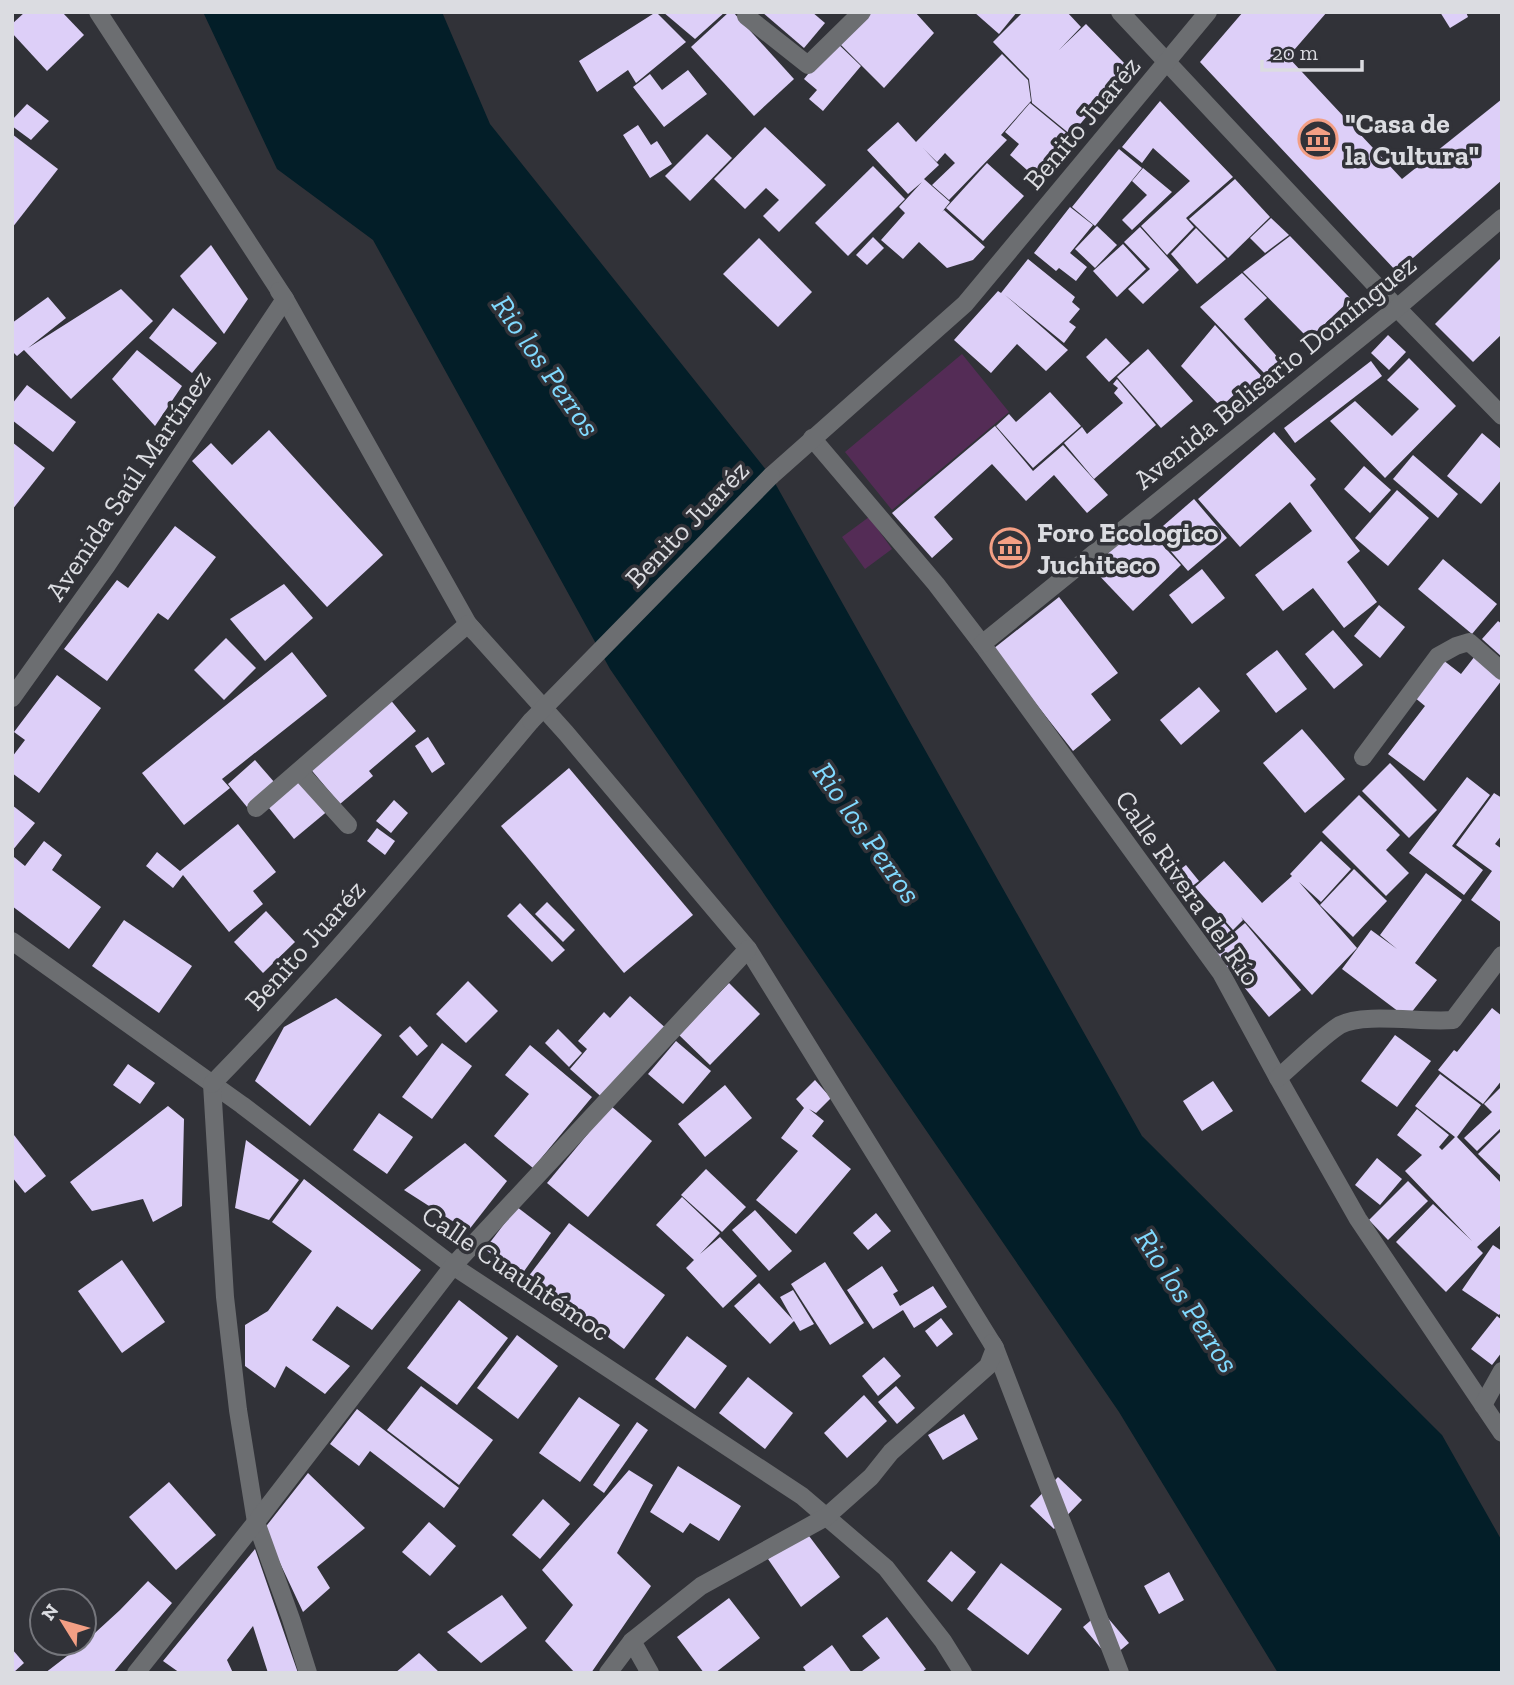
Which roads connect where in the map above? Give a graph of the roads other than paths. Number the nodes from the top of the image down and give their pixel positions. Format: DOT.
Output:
graph roads {
  1 [pos="98,12"];
  2 [pos="862,12"];
  3 [pos="1120,12"];
  4 [pos="1208,12"];
  5 [pos="746,16"];
  6 [pos="1167,61"];
  7 [pos="1502,218"];
  8 [pos="285,299"];
  9 [pos="1397,308"];
  10 [pos="1502,416"];
  11 [pos="812,438"];
  12 [pos="468,624"];
  13 [pos="982,644"];
  14 [pos="1502,671"];
  15 [pos="12,698"];
  16 [pos="1363,757"];
  17 [pos="299,772"];
  18 [pos="257,808"];
  19 [pos="348,825"];
  20 [pos="12,942"];
  21 [pos="748,949"];
  22 [pos="1502,955"];
  23 [pos="1278,1078"];
  24 [pos="212,1084"];
  25 [pos="453,1266"];
  26 [pos="995,1348"];
  27 [pos="1502,1371"];
  28 [pos="1483,1405"];
  29 [pos="1502,1433"];
  30 [pos="826,1517"];
  31 [pos="256,1522"];
  32 [pos="632,1641"];
  33 [pos="136,1673"];
  34 [pos="308,1673"];
  35 [pos="608,1673"];
  36 [pos="650,1673"];
  37 [pos="963,1673"];
  38 [pos="1120,1673"];
  1 -- 8 [label="street"];
  2 -- 5 [label="street"];
  3 -- 6 [label="street"];
  4 -- 6 [label="street, Benito Juaréz"];
  6 -- 9 [label="street"];
  6 -- 11 [label="street, Benito Juaréz"];
  7 -- 9 [label="street, Avenida Belisario Domínguez"];
  8 -- 12 [label="street"];
  8 -- 15 [label="street, Avenida Saúl Martínez"];
  9 -- 10 [label="street"];
  9 -- 13 [label="street, Avenida Belisario Domínguez"];
  11 -- 13 [label="street, Calle Rivera del Río"];
  11 -- 24 [label="street, Benito Juaréz, bridge"];
  12 -- 17 [label="street"];
  12 -- 21 [label="street"];
  13 -- 23 [label="street, Calle Rivera del Río"];
  14 -- 16 [label="street"];
  17 -- 18 [label="street"];
  17 -- 19 [label="street"];
  20 -- 24 [label="street, Calle Cuauhtémoc"];
  21 -- 25 [label="street"];
  21 -- 26 [label="street"];
  22 -- 23 [label="street"];
  23 -- 28 [label="street, Calle Rivera del Río"];
  24 -- 25 [label="street, Calle Cuauhtémoc"];
  24 -- 31 [label="street"];
  25 -- 30 [label="street, Calle Cuauhtémoc"];
  25 -- 31 [label="street"];
  26 -- 30 [label="street"];
  26 -- 38 [label="street"];
  27 -- 28 [label="street"];
  28 -- 29 [label="street, Calle Rivera del Río"];
  30 -- 32 [label="street"];
  30 -- 37 [label="street, Calle Cuauhtémoc"];
  31 -- 33 [label="street"];
  31 -- 34 [label="street"];
  32 -- 35 [label="street"];
  32 -- 36 [label="street"];
}
